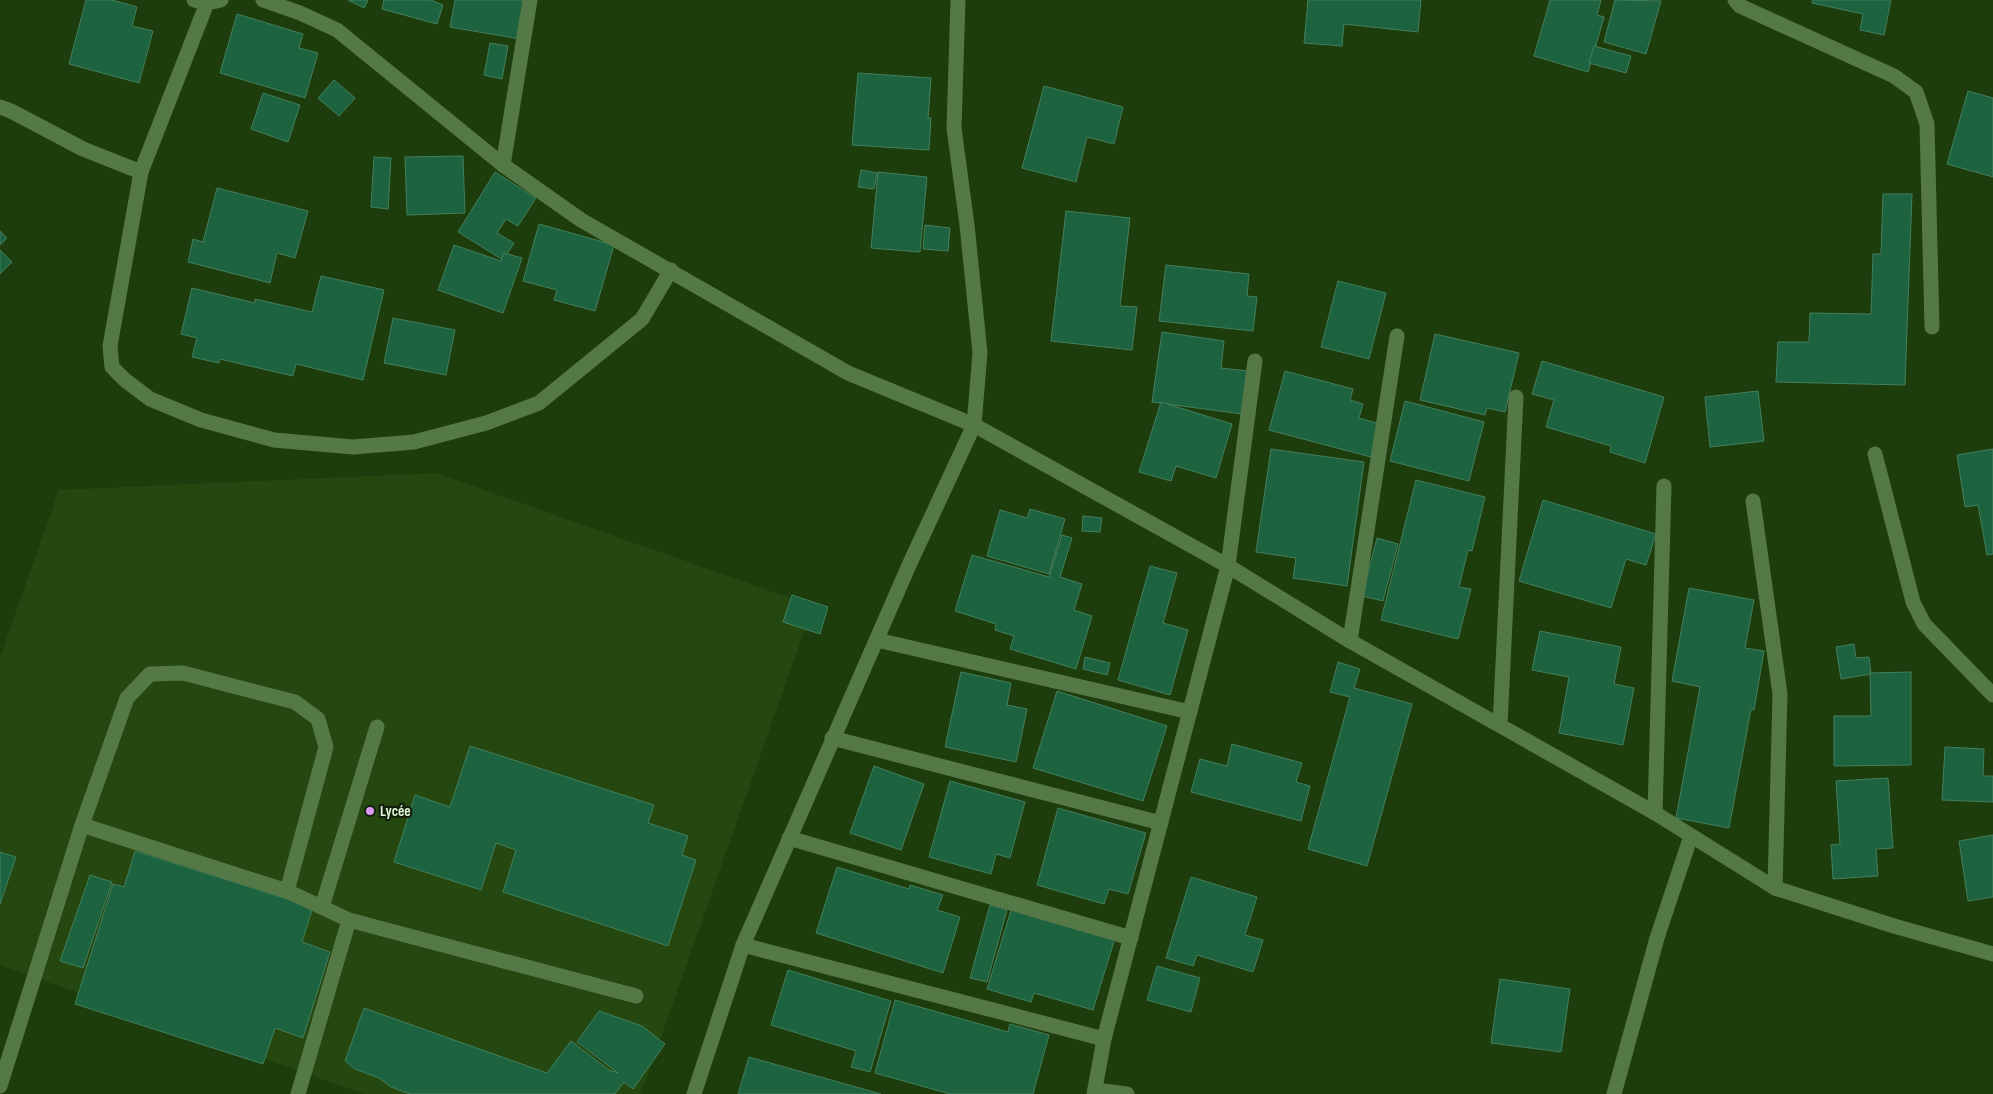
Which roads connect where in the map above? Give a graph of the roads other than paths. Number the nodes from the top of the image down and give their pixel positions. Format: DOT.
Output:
graph roads {
  1 [pos="263,0"];
  2 [pos="530,0"];
  3 [pos="958,0"];
  4 [pos="1735,0"];
  5 [pos="207,1"];
  6 [pos="0,107"];
  7 [pos="503,165"];
  8 [pos="142,172"];
  9 [pos="671,270"];
  10 [pos="1932,327"];
  11 [pos="1397,336"];
  12 [pos="1255,361"];
  13 [pos="1516,398"];
  14 [pos="974,425"];
  15 [pos="1875,454"];
  16 [pos="1664,486"];
  17 [pos="1753,500"];
  18 [pos="1228,566"];
  19 [pos="877,640"];
  20 [pos="1350,641"];
  21 [pos="1993,695"];
  22 [pos="1190,712"];
  23 [pos="1500,725"];
  24 [pos="377,727"];
  25 [pos="832,738"];
  26 [pos="1655,813"];
  27 [pos="1161,823"];
  28 [pos="82,825"];
  29 [pos="1691,836"];
  30 [pos="789,838"];
  31 [pos="1775,888"];
  32 [pos="287,892"];
  33 [pos="322,907"];
  34 [pos="348,920"];
  35 [pos="1131,938"];
  36 [pos="743,945"];
  37 [pos="1993,954"];
  38 [pos="636,996"];
  39 [pos="1104,1040"];
  40 [pos="0,1086"];
  41 [pos="1095,1092"];
  42 [pos="298,1094"];
  43 [pos="694,1094"];
  44 [pos="1127,1094"];
  45 [pos="1614,1094"];
  1 -- 7 [label="street"];
  2 -- 7 [label="street"];
  3 -- 14 [label="street"];
  4 -- 10 [label="street"];
  5 -- 8 [label="street"];
  6 -- 8 [label="street"];
  7 -- 9 [label="street"];
  8 -- 9 [label="street"];
  9 -- 14 [label="street"];
  11 -- 20 [label="street"];
  12 -- 18 [label="street"];
  13 -- 23 [label="street"];
  14 -- 18 [label="street"];
  14 -- 19 [label="street"];
  15 -- 21 [label="street"];
  16 -- 26 [label="street"];
  17 -- 31 [label="street"];
  18 -- 20 [label="street"];
  18 -- 22 [label="street"];
  19 -- 22 [label="street"];
  19 -- 25 [label="street"];
  20 -- 23 [label="street"];
  22 -- 27 [label="street"];
  23 -- 26 [label="street"];
  24 -- 33 [label="street"];
  25 -- 27 [label="street"];
  25 -- 30 [label="street"];
  26 -- 29 [label="street"];
  27 -- 35 [label="street"];
  28 -- 32 [label="street"];
  28 -- 32 [label="street"];
  28 -- 40 [label="street"];
  29 -- 31 [label="street"];
  29 -- 45 [label="street"];
  30 -- 35 [label="street"];
  30 -- 36 [label="street"];
  31 -- 37 [label="street"];
  32 -- 33 [label="street"];
  33 -- 34 [label="street"];
  34 -- 38 [label="street"];
  34 -- 42 [label="street"];
  35 -- 39 [label="street"];
  36 -- 39 [label="street"];
  36 -- 43 [label="street"];
  39 -- 41 [label="street"];
  41 -- 44 [label="street"];
}
